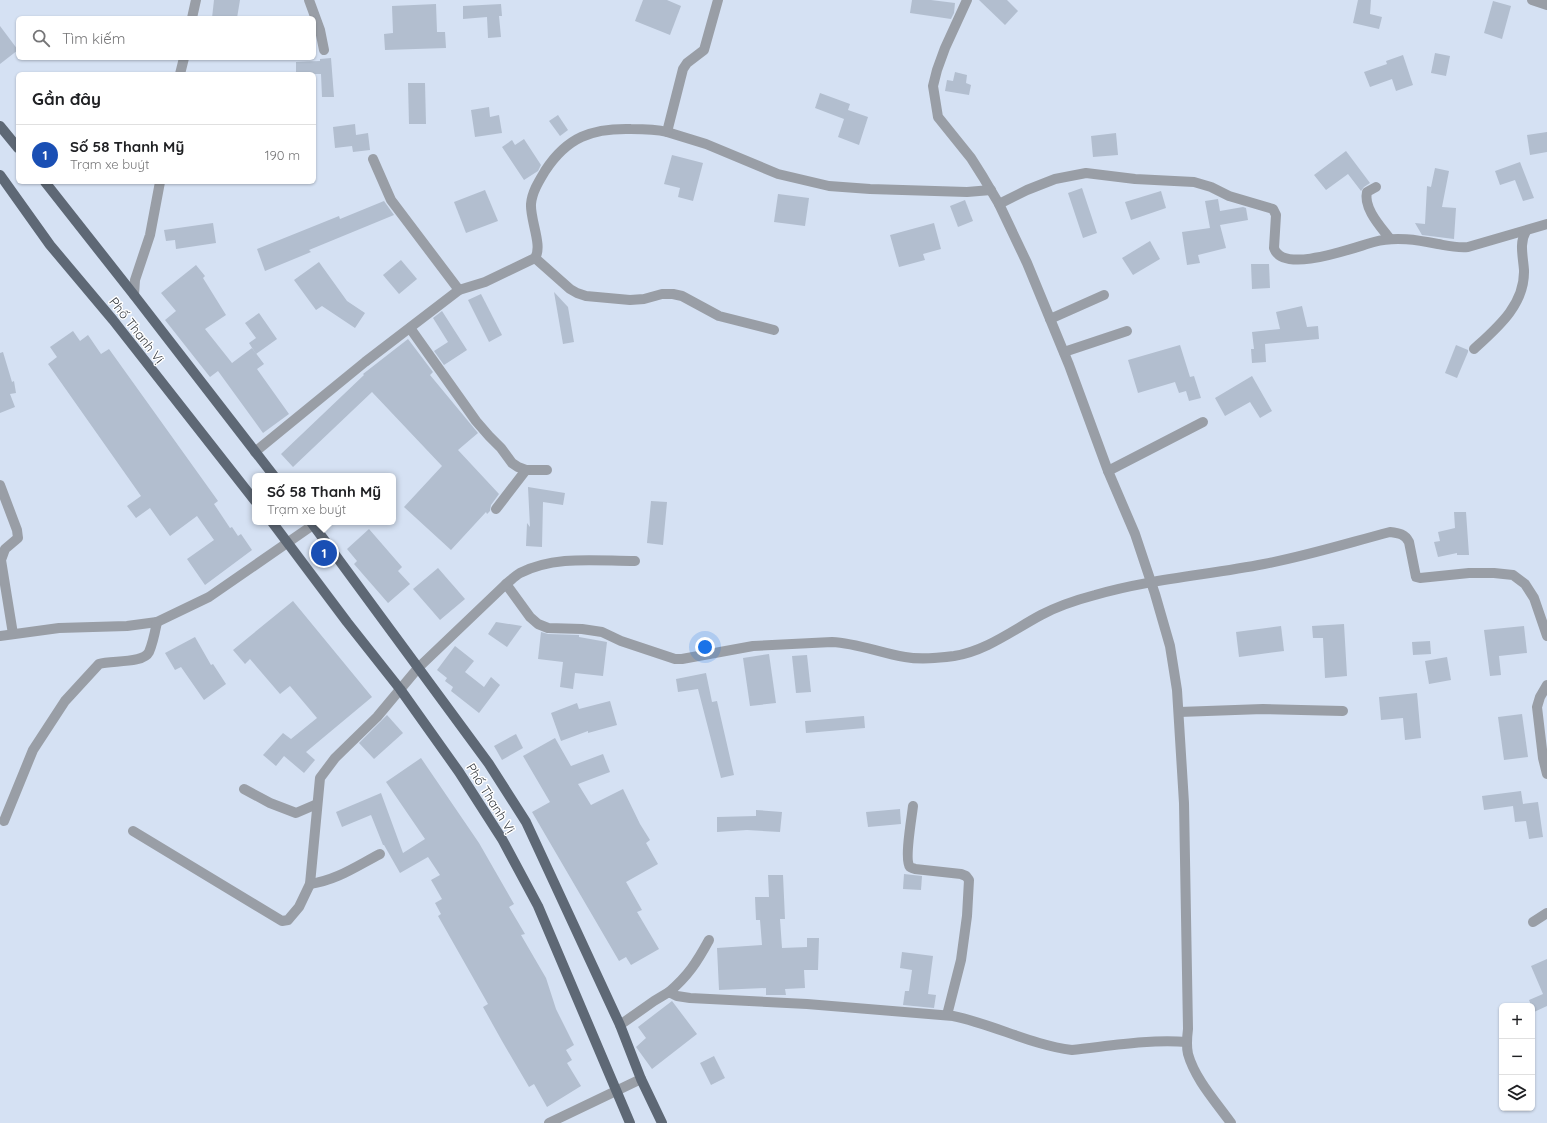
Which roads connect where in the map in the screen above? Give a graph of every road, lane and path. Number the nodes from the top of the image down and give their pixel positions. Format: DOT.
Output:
graph roads {
  1 [pos="196,0"];
  2 [pos="309,0"];
  3 [pos="718,0"];
  4 [pos="967,0"];
  5 [pos="1532,0"];
  6 [pos="1547,5"];
  7 [pos="192,16"];
  8 [pos="315,16"];
  9 [pos="316,19"];
  10 [pos="324,50"];
  11 [pos="184,60"];
  12 [pos="180,72"];
  13 [pos="0,126"];
  14 [pos="667,132"];
  15 [pos="16,146"];
  16 [pos="373,160"];
  17 [pos="0,175"];
  18 [pos="47,184"];
  19 [pos="160,184"];
  20 [pos="1376,188"];
  21 [pos="991,190"];
  22 [pos="999,204"];
  23 [pos="1547,224"];
  24 [pos="1526,231"];
  25 [pos="1390,239"];
  26 [pos="535,258"];
  27 [pos="459,290"];
  28 [pos="134,294"];
  29 [pos="1104,295"];
  30 [pos="1050,319"];
  31 [pos="410,328"];
  32 [pos="774,330"];
  33 [pos="1127,331"];
  34 [pos="1474,349"];
  35 [pos="1064,352"];
  36 [pos="1203,422"];
  37 [pos="255,452"];
  38 [pos="526,470"];
  39 [pos="547,470"];
  40 [pos="1108,471"];
  41 [pos="272,473"];
  42 [pos="0,485"];
  43 [pos="252,497"];
  44 [pos="496,509"];
  45 [pos="274,525"];
  46 [pos="310,525"];
  47 [pos="313,525"];
  48 [pos="288,543"];
  49 [pos="635,561"];
  50 [pos="1151,582"];
  51 [pos="506,584"];
  52 [pos="157,622"];
  53 [pos="13,634"];
  54 [pos="0,636"];
  55 [pos="1547,636"];
  56 [pos="418,668"];
  57 [pos="1547,685"];
  58 [pos="400,689"];
  59 [pos="1344,711"];
  60 [pos="1179,712"];
  61 [pos="1547,774"];
  62 [pos="244,789"];
  63 [pos="317,804"];
  64 [pos="913,806"];
  65 [pos="4,821"];
  66 [pos="133,831"];
  67 [pos="380,854"];
  68 [pos="310,884"];
  69 [pos="1547,913"];
  70 [pos="1533,922"];
  71 [pos="709,940"];
  72 [pos="669,992"];
  73 [pos="947,1015"];
  74 [pos="620,1025"];
  75 [pos="1187,1042"];
  76 [pos="641,1079"];
  77 [pos="616,1092"];
  78 [pos="549,1123"];
  79 [pos="630,1123"];
  80 [pos="662,1123"];
  81 [pos="1231,1123"];
  1 -- 7 [label="street"];
  2 -- 8 [label="street"];
  3 -- 14 [label="street"];
  4 -- 21 [label="street"];
  5 -- 6 [label="street"];
  9 -- 10 [label="street"];
  11 -- 12 [label="street"];
  13 -- 15 [label="main road"];
  14 -- 21 [label="street"];
  14 -- 26 [label="street"];
  16 -- 27 [label="street"];
  17 -- 43 [label="main road, Phố Thanh Vị"];
  18 -- 28 [label="main road, Phố Thanh Vị"];
  19 -- 28 [label="street"];
  20 -- 25 [label="street"];
  21 -- 22 [label="street"];
  22 -- 25 [label="street"];
  22 -- 30 [label="street"];
  23 -- 24 [label="street"];
  24 -- 25 [label="street"];
  24 -- 34 [label="street"];
  26 -- 27 [label="street"];
  26 -- 32 [label="street"];
  27 -- 31 [label="street"];
  28 -- 37 [label="main road, Phố Thanh Vị"];
  29 -- 30 [label="street"];
  30 -- 35 [label="street"];
  31 -- 37 [label="street"];
  31 -- 38 [label="street"];
  33 -- 35 [label="street"];
  35 -- 40 [label="street"];
  36 -- 40 [label="street"];
  37 -- 41 [label="main road, Phố Thanh Vị"];
  38 -- 39 [label="street"];
  38 -- 44 [label="street"];
  40 -- 50 [label="street"];
  42 -- 53 [label="street"];
  45 -- 48 [label="main road, Phố Thanh Vị"];
  46 -- 48 [label="street"];
  47 -- 56 [label="main road, Phố Thanh Vị"];
  48 -- 52 [label="street"];
  48 -- 58 [label="main road, Phố Thanh Vị"];
  49 -- 51 [label="street"];
  50 -- 51 [label="street"];
  50 -- 55 [label="street"];
  50 -- 60 [label="street"];
  51 -- 56 [label="street"];
  52 -- 53 [label="street"];
  52 -- 65 [label="street"];
  53 -- 54 [label="street"];
  56 -- 58 [label="street"];
  56 -- 74 [label="main road, Phố Thanh Vị"];
  57 -- 61 [label="street"];
  58 -- 63 [label="street"];
  58 -- 77 [label="main road, Phố Thanh Vị"];
  59 -- 60 [label="street"];
  60 -- 75 [label="street"];
  62 -- 63 [label="street"];
  63 -- 68 [label="street"];
  64 -- 73 [label="street"];
  66 -- 68 [label="street"];
  67 -- 68 [label="street"];
  69 -- 70 [label="street"];
  71 -- 72 [label="street"];
  72 -- 73 [label="street"];
  72 -- 74 [label="street"];
  73 -- 75 [label="street"];
  74 -- 76 [label="main road, Phố Thanh Vị"];
  75 -- 81 [label="street"];
  76 -- 77 [label="street"];
  76 -- 80 [label="main road, Phố Thanh Vị"];
  77 -- 78 [label="street"];
  77 -- 79 [label="main road, Phố Thanh Vị"];
}
